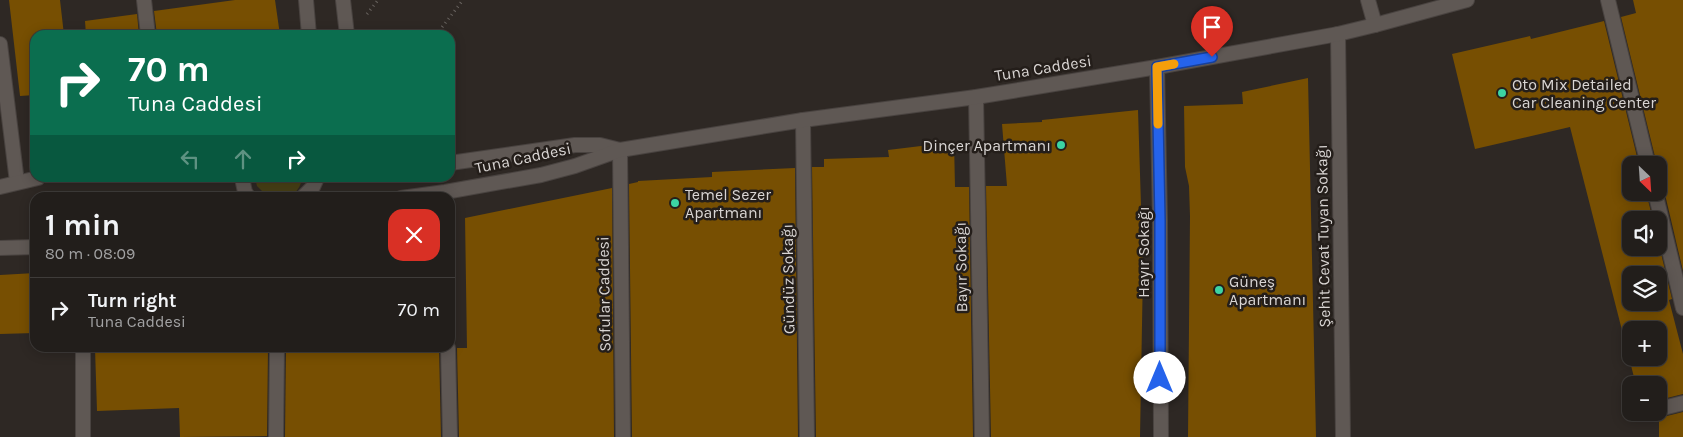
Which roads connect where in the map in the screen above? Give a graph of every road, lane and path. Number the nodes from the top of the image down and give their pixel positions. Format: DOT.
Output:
graph roads {
  1 [pos="144,0"];
  2 [pos="306,0"];
  3 [pos="343,0"];
  4 [pos="378,0"];
  5 [pos="463,0"];
  6 [pos="1368,0"];
  7 [pos="1467,0"];
  8 [pos="1608,0"];
  9 [pos="363,18"];
  10 [pos="1375,25"];
  11 [pos="147,30"];
  12 [pos="309,30"];
  13 [pos="346,30"];
  14 [pos="440,30"];
  15 [pos="1338,34"];
  16 [pos="0,44"];
  17 [pos="1157,67"];
  18 [pos="976,97"];
  19 [pos="803,120"];
  20 [pos="620,150"];
  21 [pos="1646,156"];
  22 [pos="455,162"];
  23 [pos="30,180"];
  24 [pos="17,182"];
  25 [pos="315,182"];
  26 [pos="0,186"];
  27 [pos="308,192"];
  28 [pos="455,193"];
  29 [pos="1657,201"];
  30 [pos="30,247"];
  31 [pos="0,248"];
  32 [pos="1683,308"];
  33 [pos="83,352"];
  34 [pos="277,352"];
  35 [pos="448,352"];
  36 [pos="1683,403"];
  37 [pos="1667,407"];
  38 [pos="84,437"];
  39 [pos="276,437"];
  40 [pos="450,437"];
  41 [pos="623,437"];
  42 [pos="807,437"];
  43 [pos="982,437"];
  44 [pos="1161,437"];
  45 [pos="1343,437"];
  1 -- 11 [label="street"];
  2 -- 12 [label="street"];
  3 -- 13 [label="street"];
  4 -- 9 [label="path"];
  5 -- 14 [label="path"];
  6 -- 10 [label="street"];
  7 -- 10 [label="street, Tuna Caddesi"];
  8 -- 21 [label="street"];
  10 -- 15 [label="street, Tuna Caddesi"];
  15 -- 17 [label="street, Tuna Caddesi"];
  15 -- 45 [label="street, Şehit Cevat Tuyan Sokağı"];
  16 -- 24 [label="street"];
  17 -- 18 [label="street, Tuna Caddesi"];
  17 -- 44 [label="street, Hayır Sokağı"];
  18 -- 19 [label="street, Tuna Caddesi"];
  18 -- 43 [label="street, Bayır Sokağı"];
  19 -- 20 [label="street, Tuna Caddesi"];
  19 -- 42 [label="street, Gündüz Sokağı"];
  20 -- 22 [label="street, Tuna Caddesi"];
  20 -- 28 [label="street, Tuna Caddesi"];
  20 -- 41 [label="street, Sofular Caddesi"];
  23 -- 24 [label="street"];
  24 -- 26 [label="street"];
  25 -- 27 [label="street"];
  29 -- 32 [label="street"];
  30 -- 31 [label="street"];
  33 -- 38 [label="street"];
  34 -- 39 [label="street"];
  35 -- 40 [label="street"];
  36 -- 37 [label="street"];
}
